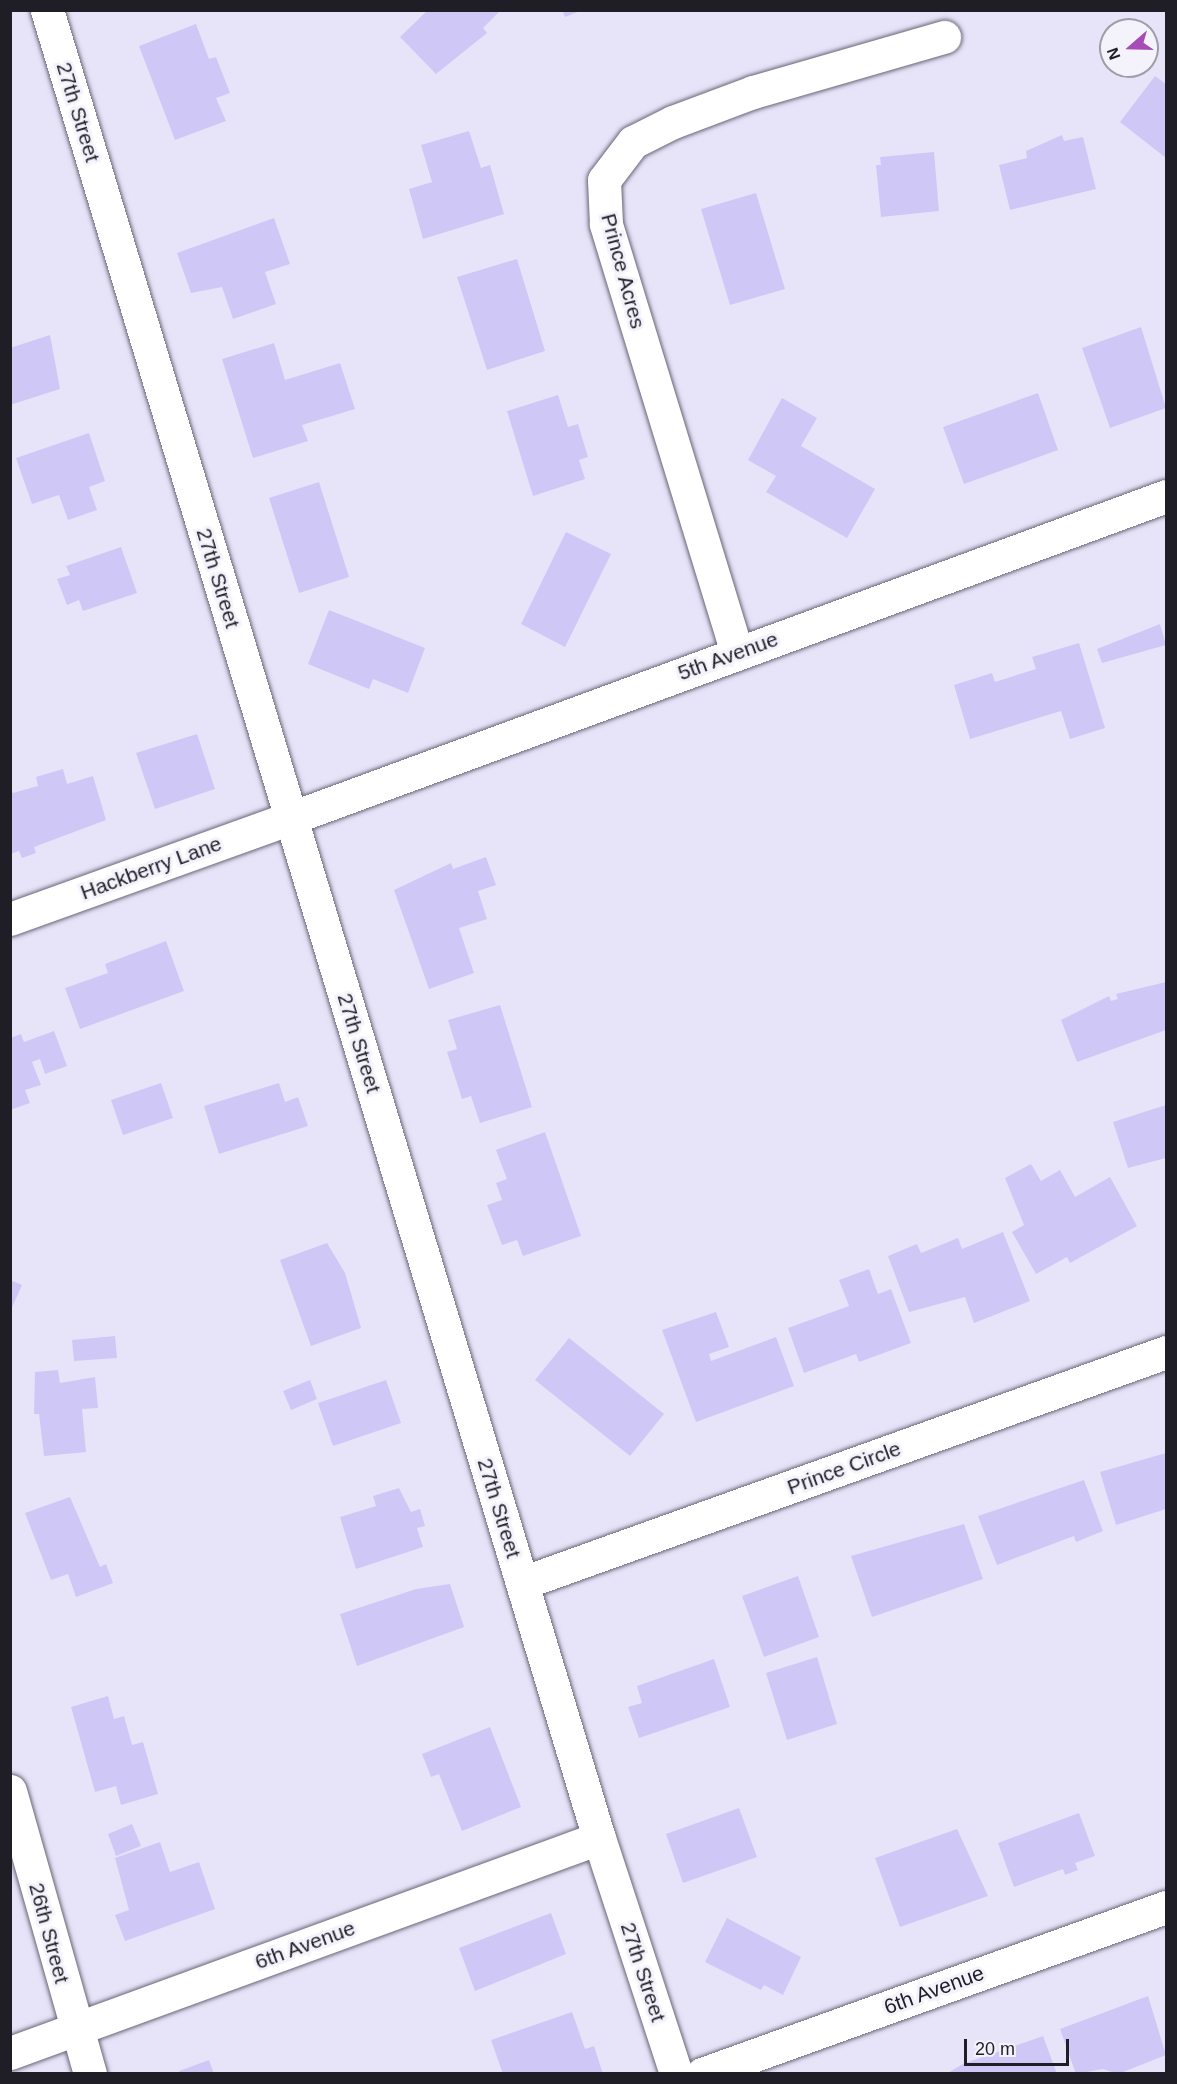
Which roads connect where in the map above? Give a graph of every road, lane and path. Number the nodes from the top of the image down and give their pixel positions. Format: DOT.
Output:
graph roads {
  1 [pos="47,10"];
  2 [pos="944,38"];
  3 [pos="1167,496"];
  4 [pos="737,652"];
  5 [pos="291,818"];
  6 [pos="10,918"];
  7 [pos="1167,1352"];
  8 [pos="522,1583"];
  9 [pos="10,1791"];
  10 [pos="599,1838"];
  11 [pos="1167,1907"];
  12 [pos="76,2028"];
  13 [pos="10,2053"];
  14 [pos="90,2073"];
  15 [pos="676,2073"];
  16 [pos="702,2073"];
  1 -- 5 [label="street, 27th Street"];
  2 -- 4 [label="street, Prince Acres"];
  3 -- 4 [label="street, 5th Avenue"];
  4 -- 5 [label="street, 5th Avenue"];
  5 -- 6 [label="street, Hackberry Lane"];
  5 -- 8 [label="street, 27th Street"];
  7 -- 8 [label="street, Prince Circle"];
  8 -- 10 [label="street, 27th Street"];
  9 -- 12 [label="street, 26th Street"];
  10 -- 12 [label="street, 6th Avenue"];
  10 -- 15 [label="street, 27th Street"];
  11 -- 16 [label="street, 6th Avenue"];
  12 -- 13 [label="street, 6th Avenue"];
  12 -- 14 [label="street, 26th Street"];
}
